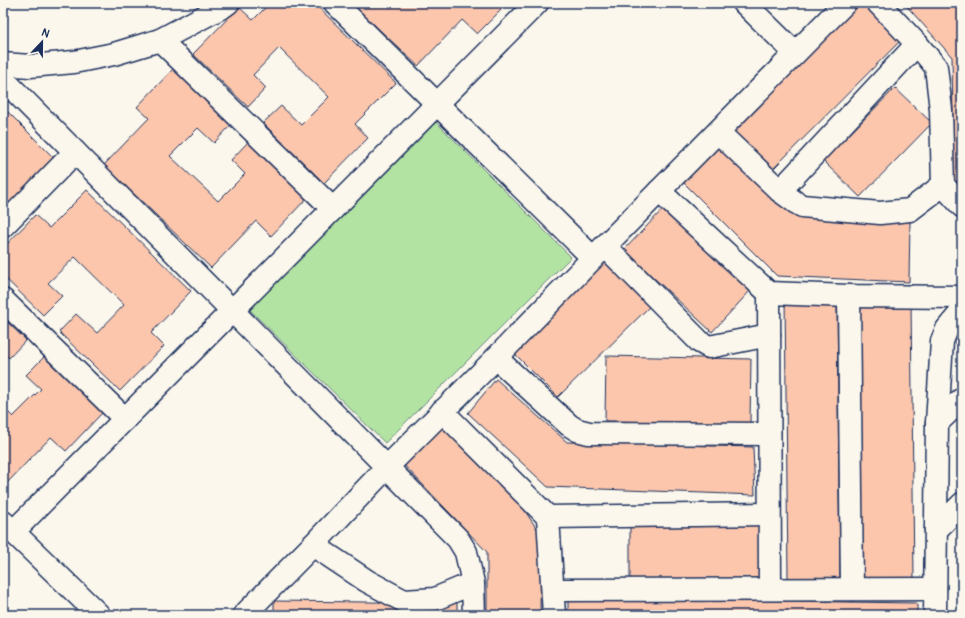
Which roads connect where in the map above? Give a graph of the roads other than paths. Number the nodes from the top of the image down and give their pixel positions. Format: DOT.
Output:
graph roads {
  1 [pos="228,3"];
  2 [pos="335,3"];
  3 [pos="537,3"];
  4 [pos="744,3"];
  5 [pos="845,3"];
  6 [pos="878,3"];
  7 [pos="160,40"];
  8 [pos="917,44"];
  9 [pos="795,53"];
  10 [pos="3,64"];
  11 [pos="3,79"];
  12 [pos="437,104"];
  13 [pos="718,132"];
  14 [pos="75,152"];
  15 [pos="943,185"];
  16 [pos="659,191"];
  17 [pos="780,191"];
  18 [pos="962,206"];
  19 [pos="333,209"];
  20 [pos="3,226"];
  21 [pos="599,252"];
  22 [pos="769,293"];
  23 [pos="848,296"];
  24 [pos="962,297"];
  25 [pos="3,300"];
  26 [pos="232,310"];
  27 [pos="962,311"];
  28 [pos="769,335"];
  29 [pos="496,358"];
  30 [pos="962,399"];
  31 [pos="442,411"];
  32 [pos="125,419"];
  33 [pos="937,423"];
  34 [pos="769,434"];
  35 [pos="387,467"];
  36 [pos="962,504"];
  37 [pos="769,514"];
  38 [pos="548,517"];
  39 [pos="8,527"];
  40 [pos="936,530"];
  41 [pos="313,545"];
  42 [pos="473,583"];
  43 [pos="770,589"];
  44 [pos="852,589"];
  45 [pos="935,589"];
  46 [pos="553,590"];
  47 [pos="254,610"];
  48 [pos="99,615"];
  49 [pos="474,615"];
  50 [pos="554,615"];
  51 [pos="935,615"];
  1 -- 7 [label="street"];
  2 -- 12 [label="street"];
  3 -- 12 [label="street"];
  4 -- 9 [label="street"];
  5 -- 9 [label="street"];
  6 -- 8 [label="street"];
  7 -- 10 [label="street"];
  7 -- 19 [label="street"];
  8 -- 15 [label="street"];
  8 -- 17 [label="street"];
  9 -- 13 [label="street"];
  11 -- 14 [label="street"];
  12 -- 19 [label="street"];
  12 -- 21 [label="street"];
  13 -- 16 [label="street"];
  13 -- 17 [label="street"];
  14 -- 20 [label="street"];
  14 -- 26 [label="street"];
  15 -- 17 [label="street"];
  15 -- 18 [label="street"];
  16 -- 21 [label="street"];
  16 -- 22 [label="street"];
  19 -- 26 [label="street"];
  21 -- 28 [label="street"];
  21 -- 29 [label="street"];
  22 -- 23 [label="street"];
  22 -- 28 [label="street"];
  23 -- 24 [label="street"];
  23 -- 44 [label="street"];
  25 -- 32 [label="street"];
  26 -- 32 [label="street"];
  26 -- 35 [label="street"];
  27 -- 33 [label="street"];
  28 -- 34 [label="street"];
  29 -- 31 [label="street"];
  29 -- 34 [label="street"];
  30 -- 33 [label="street"];
  31 -- 35 [label="street"];
  31 -- 38 [label="street"];
  32 -- 39 [label="street"];
  33 -- 40 [label="street"];
  34 -- 37 [label="street"];
  35 -- 41 [label="street"];
  35 -- 42 [label="street"];
  36 -- 40 [label="street"];
  37 -- 38 [label="street"];
  37 -- 43 [label="street"];
  38 -- 46 [label="street"];
  39 -- 48 [label="street"];
  40 -- 45 [label="street"];
  41 -- 42 [label="street"];
  41 -- 47 [label="street"];
  42 -- 49 [label="street"];
  43 -- 44 [label="street"];
  43 -- 46 [label="street"];
  44 -- 45 [label="street"];
  45 -- 51 [label="street"];
  46 -- 50 [label="street"];
}
